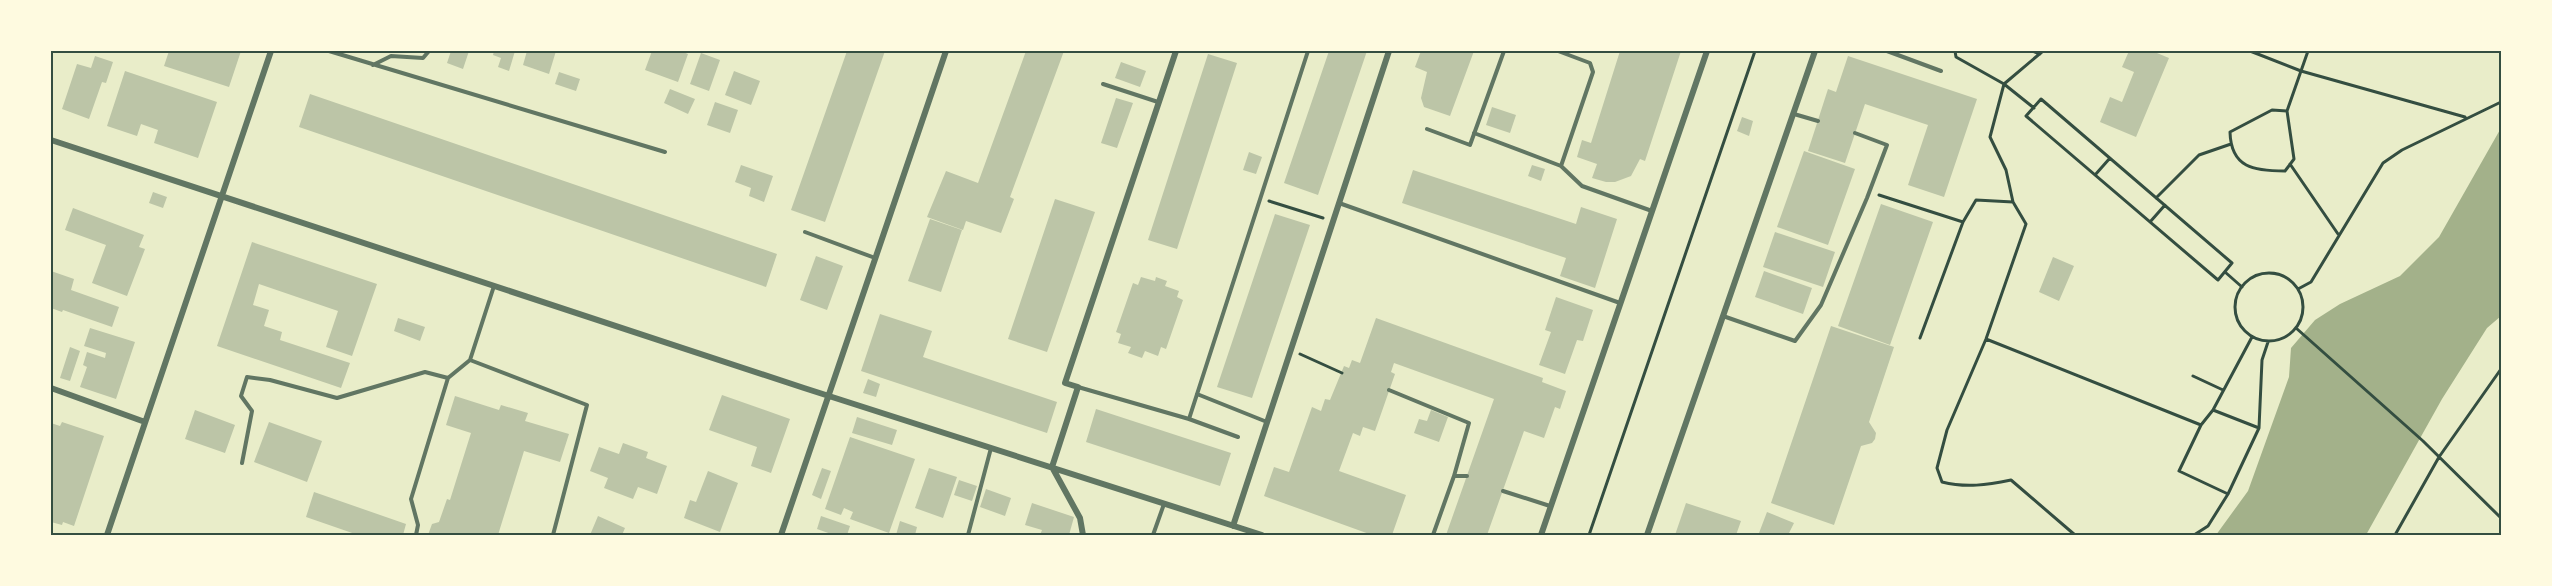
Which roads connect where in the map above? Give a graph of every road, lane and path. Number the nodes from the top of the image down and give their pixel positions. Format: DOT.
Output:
graph roads {
  1 [pos="271,51"];
  2 [pos="329,51"];
  3 [pos="429,51"];
  4 [pos="946,51"];
  5 [pos="1176,51"];
  6 [pos="1308,51"];
  7 [pos="1389,51"];
  8 [pos="1504,51"];
  9 [pos="1558,51"];
  10 [pos="1707,51"];
  11 [pos="1755,51"];
  12 [pos="1815,51"];
  13 [pos="1887,51"];
  14 [pos="1955,51"];
  15 [pos="2032,51"];
  16 [pos="2250,51"];
  17 [pos="2308,51"];
  18 [pos="2042,53"];
  19 [pos="373,66"];
  20 [pos="1941,71"];
  21 [pos="2301,71"];
  22 [pos="1103,84"];
  23 [pos="2004,84"];
  24 [pos="2501,102"];
  25 [pos="1159,103"];
  26 [pos="2034,108"];
  27 [pos="2287,111"];
  28 [pos="1794,114"];
  29 [pos="2466,118"];
  30 [pos="1818,121"];
  31 [pos="1427,129"];
  32 [pos="1474,133"];
  33 [pos="1855,133"];
  34 [pos="51,140"];
  35 [pos="2231,144"];
  36 [pos="665,152"];
  37 [pos="2110,158"];
  38 [pos="2290,164"];
  39 [pos="1561,166"];
  40 [pos="2095,175"];
  41 [pos="1870,192"];
  42 [pos="222,197"];
  43 [pos="2156,198"];
  44 [pos="1260,199"];
  45 [pos="2013,202"];
  46 [pos="1339,203"];
  47 [pos="2165,205"];
  48 [pos="1652,211"];
  49 [pos="1333,221"];
  50 [pos="1963,222"];
  51 [pos="2150,222"];
  52 [pos="806,232"];
  53 [pos="2338,235"];
  54 [pos="875,258"];
  55 [pos="2224,272"];
  56 [pos="495,285"];
  57 [pos="2242,286"];
  58 [pos="2298,289"];
  59 [pos="1621,303"];
  60 [pos="1723,316"];
  61 [pos="2297,329"];
  62 [pos="2252,337"];
  63 [pos="1920,338"];
  64 [pos="1986,339"];
  65 [pos="2268,342"];
  66 [pos="1290,350"];
  67 [pos="470,360"];
  68 [pos="2501,369"];
  69 [pos="1342,374"];
  70 [pos="2193,376"];
  71 [pos="448,378"];
  72 [pos="1078,387"];
  73 [pos="51,388"];
  74 [pos="1389,390"];
  75 [pos="2223,390"];
  76 [pos="1197,394"];
  77 [pos="828,395"];
  78 [pos="2213,410"];
  79 [pos="1189,419"];
  80 [pos="145,422"];
  81 [pos="1267,422"];
  82 [pos="2200,425"];
  83 [pos="2259,428"];
  84 [pos="1238,437"];
  85 [pos="992,448"];
  86 [pos="2439,457"];
  87 [pos="242,463"];
  88 [pos="1052,467"];
  89 [pos="1454,476"];
  90 [pos="1467,476"];
  91 [pos="1503,491"];
  92 [pos="2228,494"];
  93 [pos="1164,504"];
  94 [pos="1551,507"];
  95 [pos="2501,518"];
  96 [pos="1233,526"];
  97 [pos="1246,533"];
  98 [pos="107,535"];
  99 [pos="416,535"];
  100 [pos="553,535"];
  101 [pos="781,535"];
  102 [pos="968,535"];
  103 [pos="1083,535"];
  104 [pos="1153,535"];
  105 [pos="1262,535"];
  106 [pos="1432,535"];
  107 [pos="1541,535"];
  108 [pos="1589,535"];
  109 [pos="1647,535"];
  110 [pos="2075,535"];
  111 [pos="2194,535"];
  112 [pos="2396,535"];
  1 -- 42 [label="street"];
  2 -- 19 [label="lane"];
  3 -- 19 [label="lane"];
  4 -- 54 [label="street"];
  5 -- 25 [label="street"];
  6 -- 44 [label="lane"];
  7 -- 46 [label="street"];
  8 -- 32 [label="lane"];
  9 -- 39 [label="lane"];
  10 -- 48 [label="street"];
  11 -- 108 [label="path"];
  12 -- 28 [label="street"];
  13 -- 20 [label="lane"];
  14 -- 23 [label="path"];
  15 -- 18 [label="path"];
  16 -- 21 [label="path"];
  17 -- 21 [label="path"];
  18 -- 23 [label="path"];
  19 -- 36 [label="lane"];
  21 -- 27 [label="path"];
  21 -- 29 [label="path"];
  22 -- 25 [label="lane"];
  23 -- 26 [label="path"];
  23 -- 45 [label="path"];
  24 -- 29 [label="path"];
  25 -- 72 [label="street"];
  26 -- 37 [label="path"];
  26 -- 40 [label="path"];
  27 -- 35 [label="path"];
  27 -- 38 [label="path"];
  28 -- 30 [label="lane"];
  28 -- 60 [label="street"];
  29 -- 53 [label="path"];
  31 -- 32 [label="lane"];
  32 -- 39 [label="lane"];
  33 -- 41 [label="lane"];
  34 -- 42 [label="street"];
  35 -- 38 [label="path"];
  35 -- 43 [label="path"];
  37 -- 40 [label="path"];
  37 -- 43 [label="path"];
  38 -- 53 [label="path"];
  39 -- 48 [label="lane"];
  40 -- 51 [label="path"];
  41 -- 50 [label="path"];
  41 -- 60 [label="lane"];
  42 -- 56 [label="street"];
  42 -- 80 [label="street"];
  43 -- 47 [label="path"];
  44 -- 49 [label="path"];
  44 -- 76 [label="lane"];
  45 -- 50 [label="path"];
  45 -- 64 [label="path"];
  46 -- 49 [label="street"];
  46 -- 59 [label="lane"];
  47 -- 51 [label="path"];
  47 -- 55 [label="path"];
  48 -- 59 [label="street"];
  49 -- 66 [label="street"];
  50 -- 63 [label="path"];
  51 -- 55 [label="path"];
  52 -- 54 [label="lane"];
  53 -- 58 [label="path"];
  54 -- 77 [label="street"];
  55 -- 57 [label="path"];
  56 -- 67 [label="lane"];
  56 -- 77 [label="street"];
  57 -- 58 [label="path"];
  57 -- 62 [label="path"];
  58 -- 61 [label="path"];
  59 -- 94 [label="street"];
  60 -- 109 [label="street"];
  61 -- 65 [label="path"];
  61 -- 86 [label="path"];
  62 -- 65 [label="path"];
  62 -- 75 [label="path"];
  64 -- 82 [label="path"];
  64 -- 110 [label="path"];
  65 -- 83 [label="path"];
  66 -- 69 [label="path"];
  66 -- 81 [label="street"];
  67 -- 71 [label="lane"];
  67 -- 100 [label="lane"];
  68 -- 86 [label="path"];
  70 -- 75 [label="path"];
  71 -- 87 [label="lane"];
  71 -- 99 [label="lane"];
  72 -- 79 [label="lane"];
  72 -- 88 [label="street"];
  73 -- 80 [label="street"];
  74 -- 89 [label="lane"];
  75 -- 78 [label="path"];
  76 -- 79 [label="lane"];
  76 -- 81 [label="lane"];
  77 -- 85 [label="street"];
  77 -- 101 [label="street"];
  78 -- 82 [label="path"];
  78 -- 83 [label="path"];
  79 -- 84 [label="lane"];
  80 -- 98 [label="street"];
  81 -- 96 [label="street"];
  82 -- 92 [label="path"];
  83 -- 92 [label="path"];
  85 -- 88 [label="street"];
  85 -- 102 [label="lane"];
  86 -- 95 [label="path"];
  86 -- 112 [label="path"];
  88 -- 93 [label="street"];
  88 -- 103 [label="street"];
  89 -- 90 [label="lane"];
  89 -- 106 [label="lane"];
  91 -- 94 [label="lane"];
  92 -- 111 [label="path"];
  93 -- 96 [label="street"];
  93 -- 104 [label="lane"];
  94 -- 107 [label="street"];
  96 -- 97 [label="street"];
  97 -- 105 [label="street"];
}
